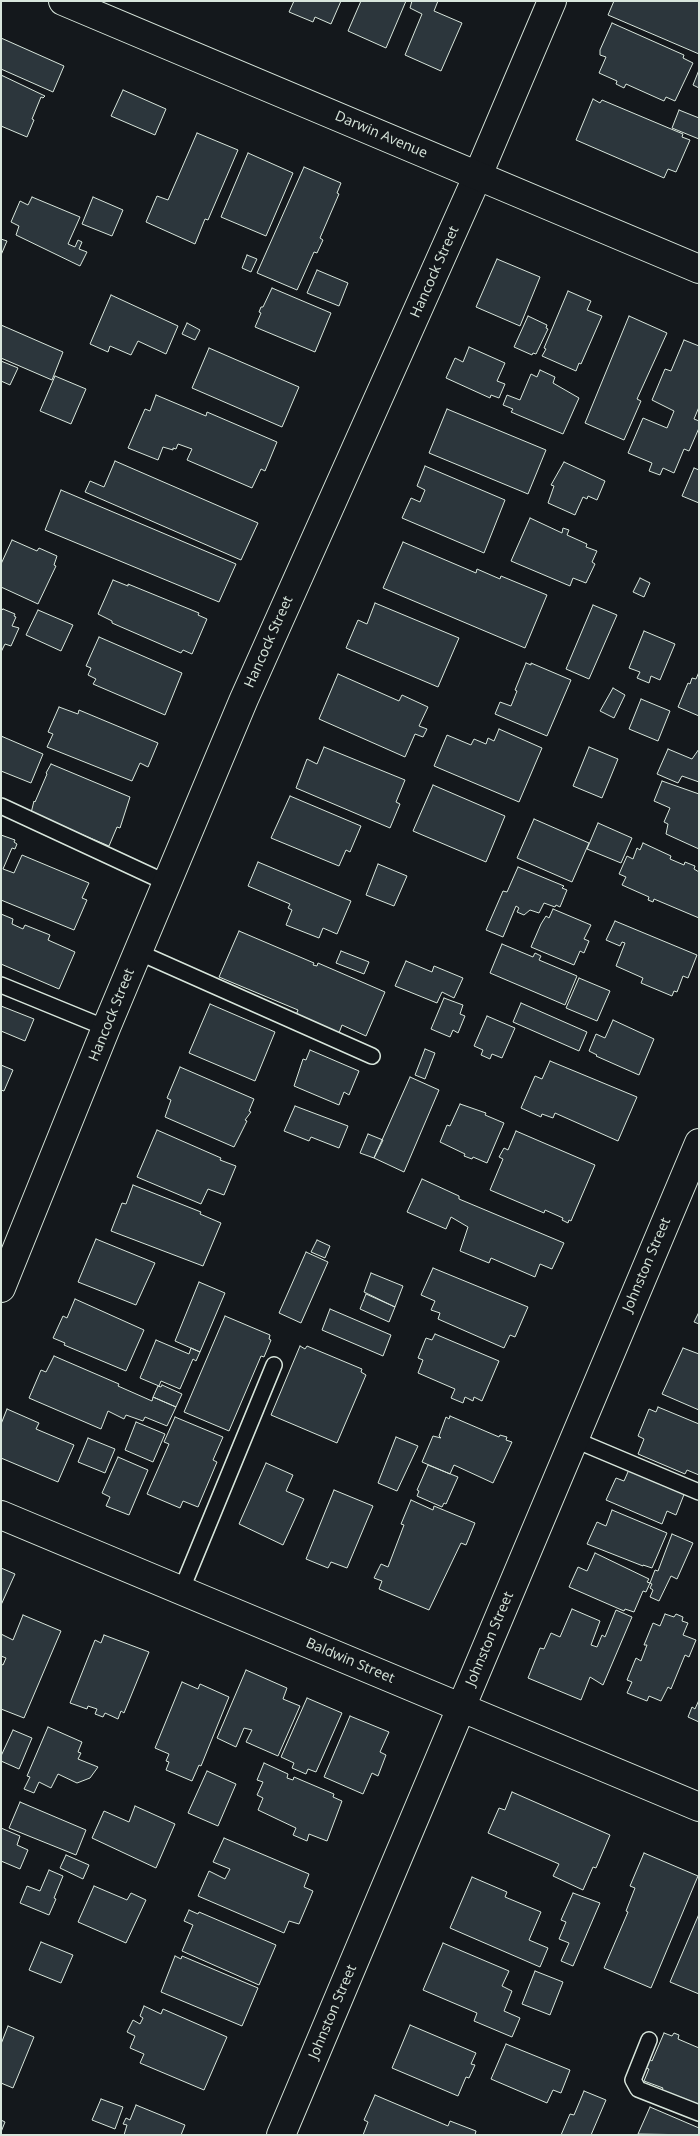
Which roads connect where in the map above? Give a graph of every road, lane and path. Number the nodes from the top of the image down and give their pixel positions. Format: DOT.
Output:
graph roads {
  1 [pos="63,1"];
  2 [pos="552,1"];
  3 [pos="478,175"];
  4 [pos="699,269"];
  5 [pos="1,806"];
  6 [pos="166,883"];
  7 [pos="138,952"];
  8 [pos="1,985"];
  9 [pos="106,1028"];
  10 [pos="372,1056"];
  11 [pos="699,1143"];
  12 [pos="1,1288"];
  13 [pos="274,1365"];
  14 [pos="574,1439"];
  15 [pos="699,1492"];
  16 [pos="1,1515"];
  17 [pos="181,1591"];
  18 [pos="461,1708"];
  19 [pos="699,1807"];
  20 [pos="649,2040"];
  21 [pos="699,2114"];
  22 [pos="281,2135"];
  1 -- 3 [label="street, Darwin Avenue"];
  2 -- 3 [label="street, Hancock Street"];
  3 -- 4 [label="street, Darwin Avenue"];
  3 -- 6 [label="street, Hancock Street"];
  5 -- 6 [label="lane"];
  6 -- 7 [label="street, Hancock Street"];
  7 -- 9 [label="street, Hancock Street"];
  7 -- 10 [label="lane"];
  8 -- 9 [label="lane"];
  9 -- 12 [label="street, Hancock Street"];
  11 -- 14 [label="street, Johnston Street"];
  13 -- 17 [label="lane"];
  14 -- 15 [label="lane"];
  14 -- 18 [label="street, Johnston Street"];
  16 -- 17 [label="street, Baldwin Street"];
  17 -- 18 [label="street, Baldwin Street"];
  18 -- 19 [label="street, Baldwin Street"];
  18 -- 22 [label="street, Johnston Street"];
  20 -- 21 [label="lane"];
}
